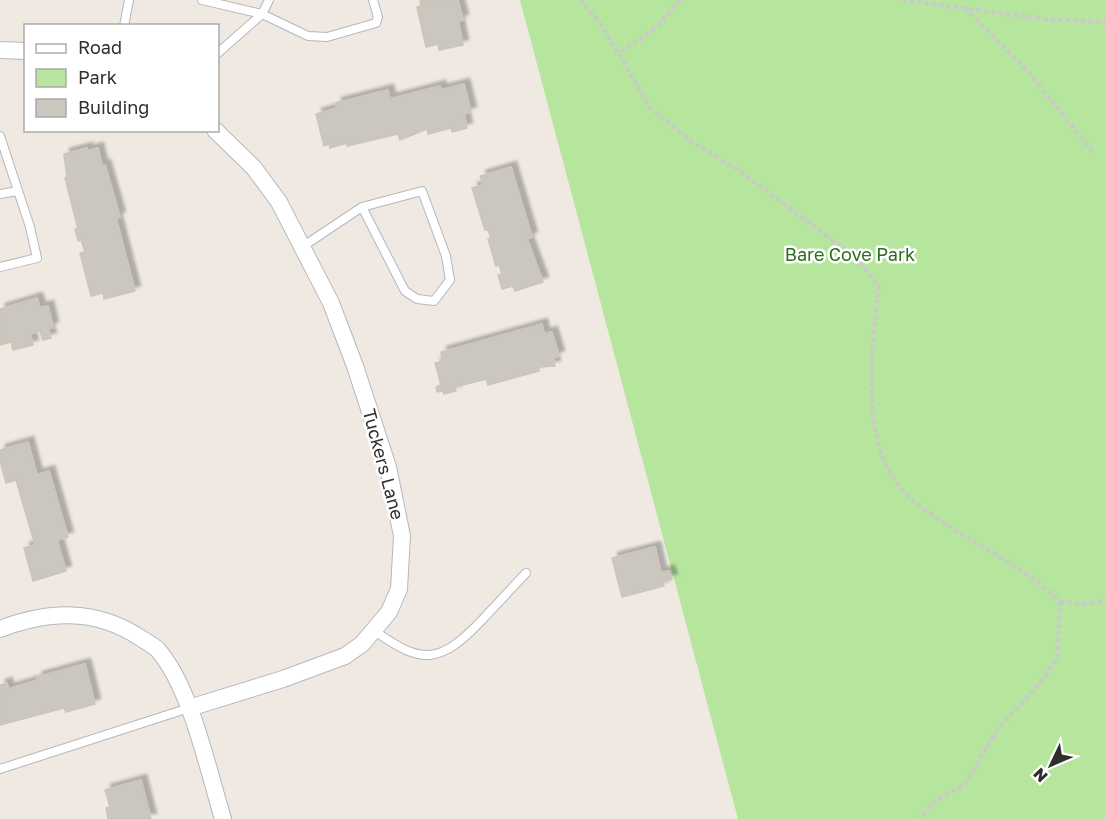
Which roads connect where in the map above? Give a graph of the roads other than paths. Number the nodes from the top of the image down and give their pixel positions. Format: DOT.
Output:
graph roads {
  1 [pos="129,0"];
  2 [pos="202,0"];
  3 [pos="269,0"];
  4 [pos="373,0"];
  5 [pos="262,14"];
  6 [pos="124,24"];
  7 [pos="0,50"];
  8 [pos="24,51"];
  9 [pos="219,51"];
  10 [pos="216,132"];
  11 [pos="0,136"];
  12 [pos="18,191"];
  13 [pos="0,194"];
  14 [pos="362,207"];
  15 [pos="302,247"];
  16 [pos="0,267"];
  17 [pos="526,573"];
  18 [pos="0,629"];
  19 [pos="375,631"];
  20 [pos="189,708"];
  21 [pos="0,769"];
  22 [pos="224,819"];
  1 -- 6 [label="lane"];
  2 -- 5 [label="lane"];
  3 -- 5 [label="lane"];
  4 -- 5 [label="lane"];
  5 -- 9 [label="lane"];
  7 -- 8 [label="street"];
  10 -- 15 [label="street, Tuckers Lane"];
  11 -- 12 [label="lane"];
  12 -- 13 [label="lane"];
  12 -- 16 [label="lane"];
  14 -- 14 [label="lane"];
  14 -- 15 [label="lane"];
  15 -- 19 [label="street, Tuckers Lane"];
  17 -- 19 [label="lane"];
  18 -- 20 [label="street"];
  19 -- 20 [label="street, Tuckers Lane"];
  20 -- 21 [label="lane"];
  20 -- 22 [label="street"];
}
